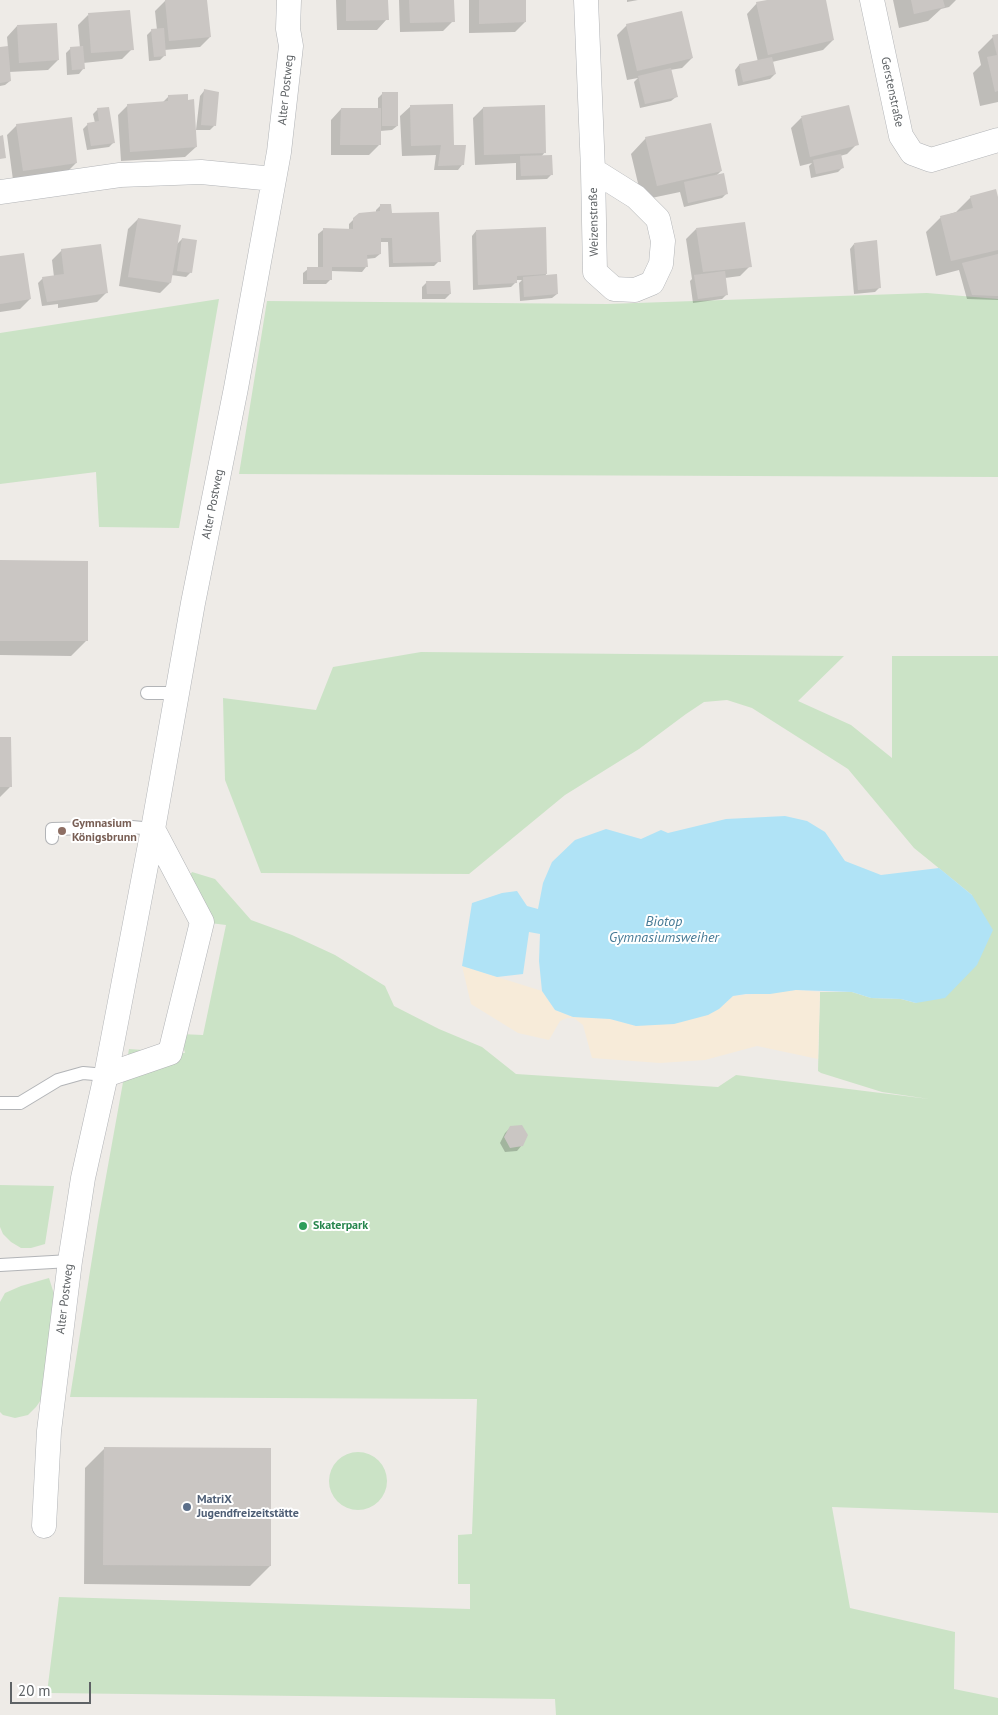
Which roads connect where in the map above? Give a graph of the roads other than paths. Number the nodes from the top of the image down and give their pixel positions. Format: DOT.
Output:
graph roads {
  1 [pos="289,0"];
  2 [pos="586,0"];
  3 [pos="872,0"];
  4 [pos="998,140"];
  5 [pos="593,170"];
  6 [pos="274,179"];
  7 [pos="0,192"];
  8 [pos="147,693"];
  9 [pos="176,693"];
  10 [pos="153,829"];
  11 [pos="52,838"];
  12 [pos="106,1075"];
  13 [pos="0,1104"];
  14 [pos="70,1261"];
  15 [pos="0,1265"];
  16 [pos="44,1526"];
  1 -- 6 [label="street, Alter Postweg"];
  2 -- 5 [label="street, Weizenstraße"];
  3 -- 4 [label="street, Gerstenstraße"];
  5 -- 5 [label="street, Weizenstraße"];
  6 -- 7 [label="street"];
  6 -- 9 [label="street, Alter Postweg"];
  8 -- 9 [label="lane"];
  9 -- 10 [label="street, Alter Postweg"];
  10 -- 11 [label="lane"];
  10 -- 12 [label="street, Alter Postweg"];
  10 -- 12 [label="street"];
  12 -- 13 [label="lane"];
  12 -- 14 [label="street, Alter Postweg"];
  14 -- 15 [label="lane"];
  14 -- 16 [label="street, Alter Postweg"];
}
